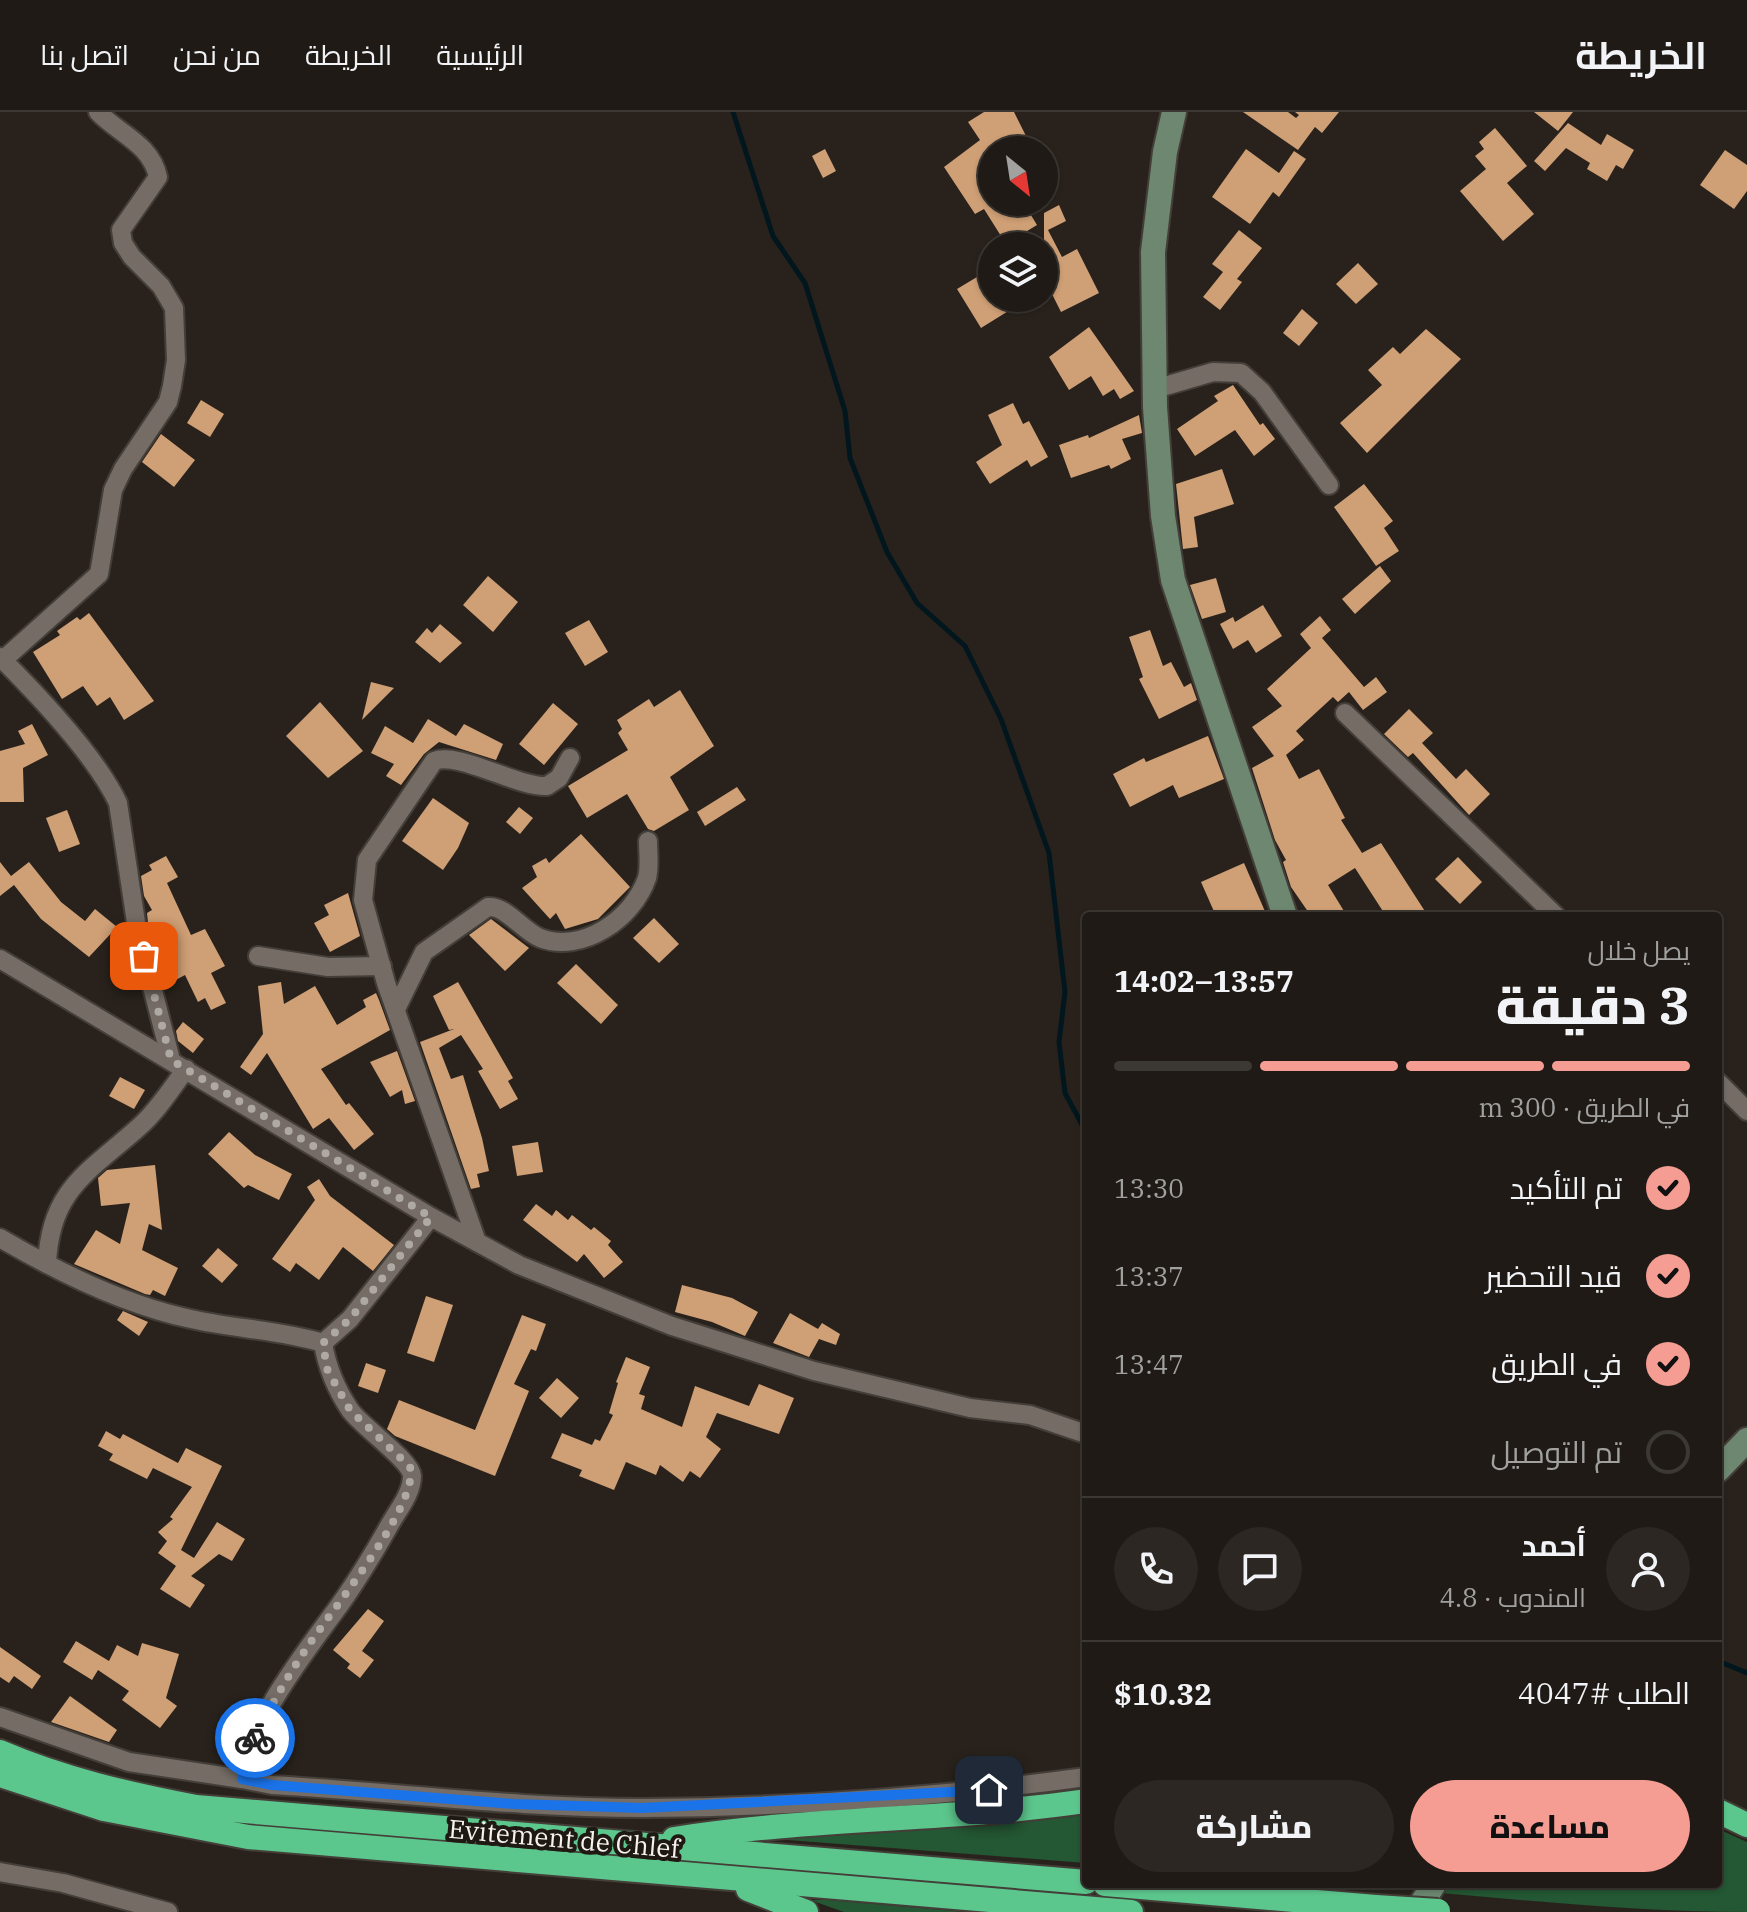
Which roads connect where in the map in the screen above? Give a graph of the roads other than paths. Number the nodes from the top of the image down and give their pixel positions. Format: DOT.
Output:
graph roads {
  1 [pos="98,112"];
  2 [pos="1174,112"];
  3 [pos="1155,389"];
  4 [pos="1329,485"];
  5 [pos="2,658"];
  6 [pos="1345,713"];
  7 [pos="570,758"];
  8 [pos="648,841"];
  9 [pos="1284,912"];
  10 [pos="1552,912"];
  11 [pos="258,956"];
  12 [pos="0,959"];
  13 [pos="382,966"];
  14 [pos="396,1009"];
  15 [pos="179,1065"];
  16 [pos="1722,1086"];
  17 [pos="1747,1111"];
  18 [pos="431,1217"];
  19 [pos="0,1238"];
  20 [pos="477,1242"];
  21 [pos="47,1264"];
  22 [pos="323,1343"];
  23 [pos="1082,1433"];
  24 [pos="1747,1440"];
  25 [pos="1722,1466"];
  26 [pos="0,1717"];
  27 [pos="0,1752"];
  28 [pos="0,1775"];
  29 [pos="1082,1778"];
  30 [pos="242,1779"];
  31 [pos="1082,1801"];
  32 [pos="1722,1813"];
  33 [pos="1747,1825"];
  34 [pos="637,1845"];
  35 [pos="0,1872"];
  36 [pos="723,1879"];
  37 [pos="1082,1882"];
  38 [pos="1152,1888"];
  39 [pos="1434,1888"];
  40 [pos="168,1912"];
  41 [pos="806,1912"];
  42 [pos="1131,1912"];
  43 [pos="1435,1912"];
  1 -- 5 [label="street"];
  2 -- 3 [label="main road"];
  3 -- 4 [label="street"];
  3 -- 9 [label="main road"];
  5 -- 15 [label="street"];
  6 -- 10 [label="street"];
  7 -- 13 [label="street"];
  8 -- 14 [label="street"];
  11 -- 13 [label="street"];
  12 -- 15 [label="street"];
  13 -- 14 [label="street"];
  14 -- 20 [label="street"];
  15 -- 18 [label="street"];
  15 -- 21 [label="street"];
  16 -- 17 [label="street"];
  18 -- 20 [label="street"];
  18 -- 22 [label="street"];
  19 -- 21 [label="street"];
  20 -- 23 [label="street"];
  21 -- 22 [label="street"];
  22 -- 30 [label="street"];
  24 -- 25 [label="main road"];
  26 -- 30 [label="street"];
  27 -- 34 [label="highway, Evitement de Chlef"];
  28 -- 36 [label="highway, Evitement de Chlef"];
  29 -- 30 [label="street"];
  31 -- 34 [label="highway"];
  32 -- 33 [label="highway"];
  34 -- 37 [label="highway, Evitement de Chlef"];
  35 -- 40 [label="street"];
  36 -- 41 [label="highway"];
  36 -- 42 [label="highway, Evitement de Chlef"];
  38 -- 43 [label="highway, bridge"];
  39 -- 43 [label="main road"];
}
